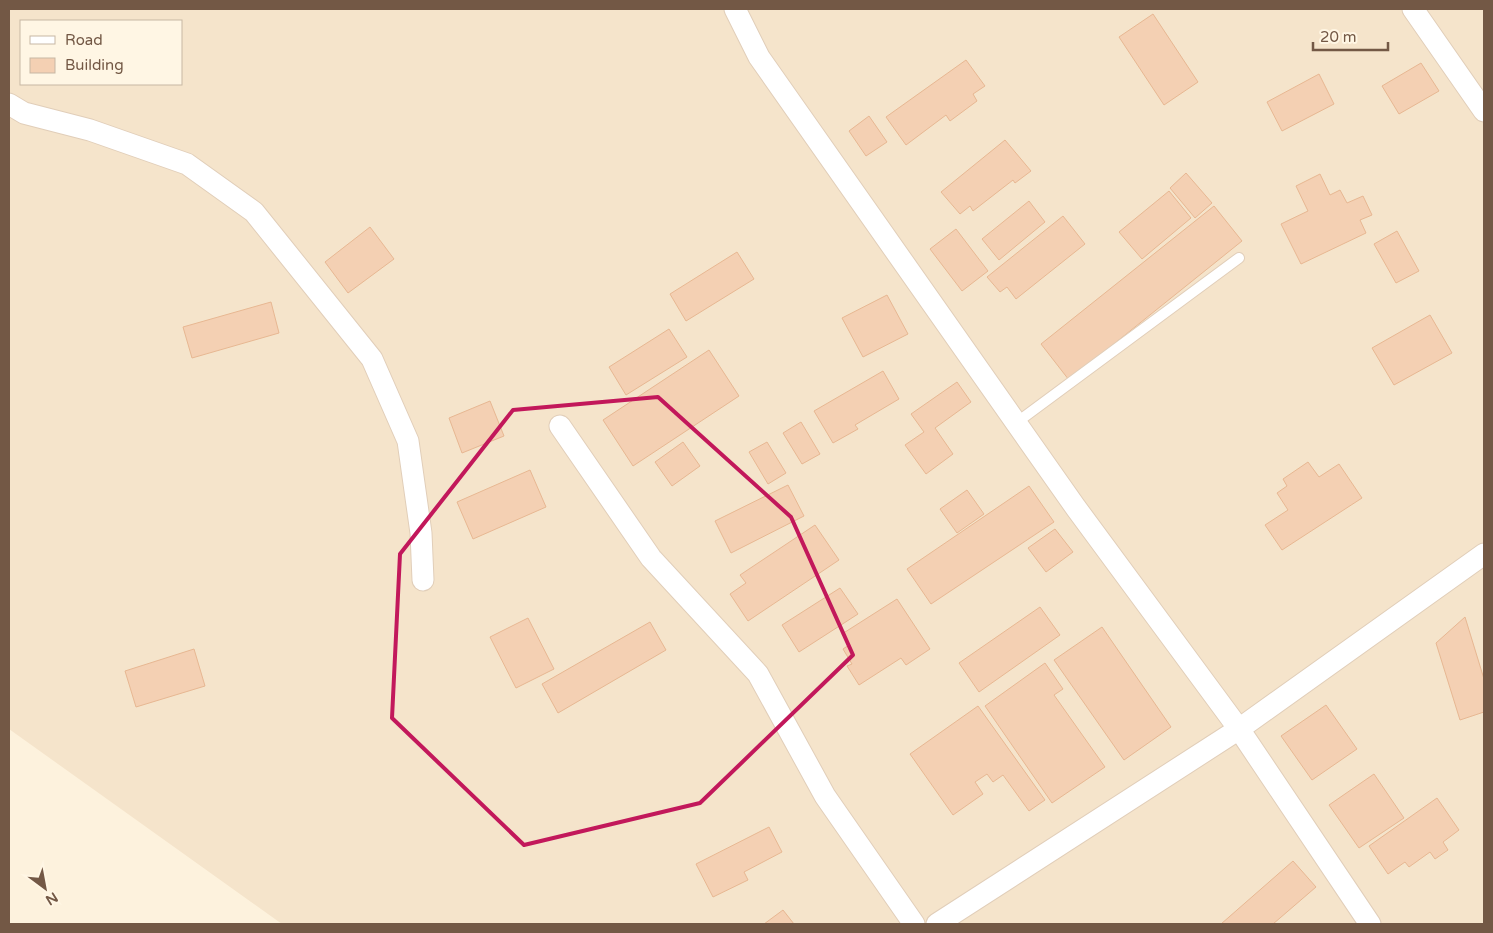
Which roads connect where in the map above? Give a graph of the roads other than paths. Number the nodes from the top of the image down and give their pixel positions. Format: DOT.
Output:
graph roads {
  1 [pos="735,9"];
  2 [pos="1413,9"];
  3 [pos="9,104"];
  4 [pos="1484,111"];
  5 [pos="1239,258"];
  6 [pos="1016,423"];
  7 [pos="560,426"];
  8 [pos="1484,554"];
  9 [pos="424,580"];
  10 [pos="1240,729"];
  11 [pos="914,924"];
  12 [pos="936,924"];
  13 [pos="1370,924"];
  1 -- 6 [label="street"];
  2 -- 4 [label="street"];
  3 -- 9 [label="street"];
  5 -- 6 [label="lane"];
  6 -- 10 [label="street"];
  7 -- 11 [label="street"];
  8 -- 10 [label="street"];
  10 -- 12 [label="street"];
  10 -- 13 [label="street"];
}
